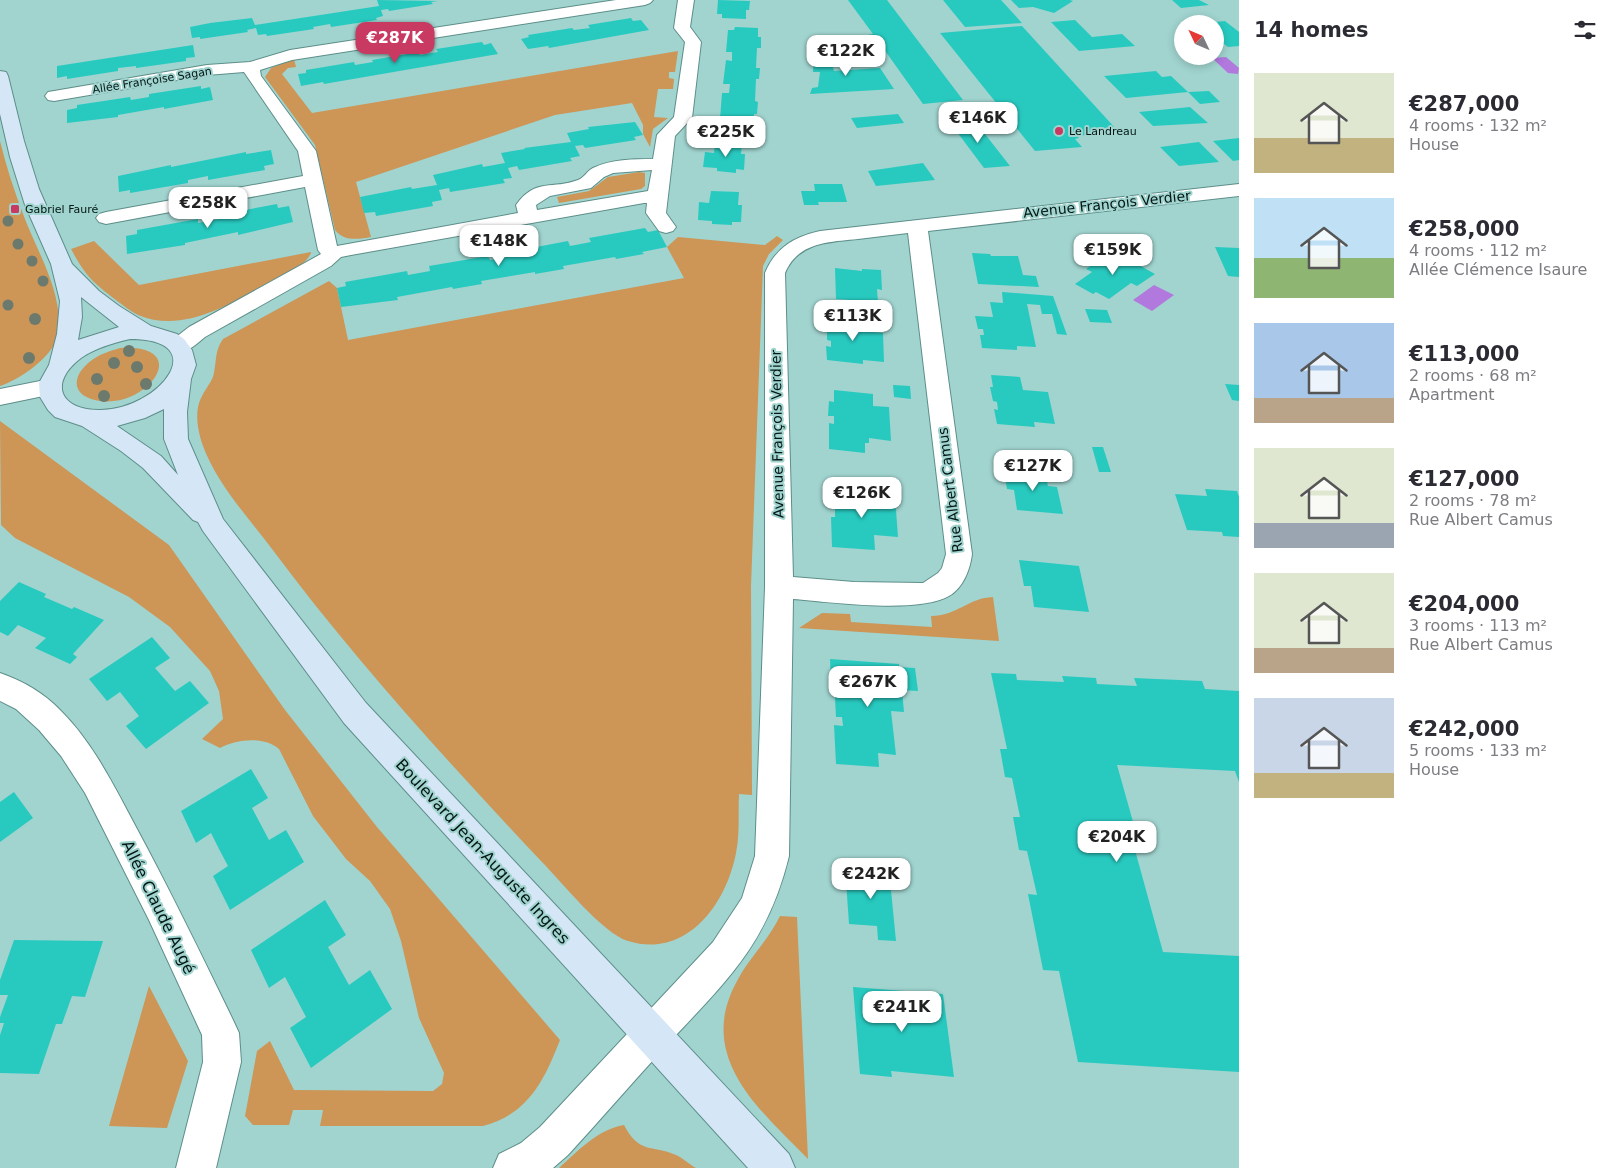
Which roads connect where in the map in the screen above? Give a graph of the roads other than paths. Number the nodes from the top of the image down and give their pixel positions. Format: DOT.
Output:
graph roads {
  1 [pos="645,0"];
  2 [pos="686,0"];
  3 [pos="251,67"];
  4 [pos="0,76"];
  5 [pos="54,96"];
  6 [pos="662,164"];
  7 [pos="314,180"];
  8 [pos="1239,190"];
  9 [pos="657,197"];
  10 [pos="528,217"];
  11 [pos="106,218"];
  12 [pos="917,225"];
  13 [pos="666,227"];
  14 [pos="334,254"];
  15 [pos="62,266"];
  16 [pos="145,332"];
  17 [pos="179,346"];
  18 [pos="60,365"];
  19 [pos="180,379"];
  20 [pos="50,387"];
  21 [pos="0,397"];
  22 [pos="88,419"];
  23 [pos="209,519"];
  24 [pos="779,587"];
  25 [pos="0,686"];
  26 [pos="651,1035"];
  27 [pos="196,1168"];
  28 [pos="513,1168"];
  29 [pos="775,1168"];
  1 -- 3 [label="street, Allée Françoise Sagan"];
  2 -- 6 [label="street"];
  3 -- 5 [label="street, Allée Françoise Sagan"];
  3 -- 7 [label="street"];
  4 -- 15 [label="main road"];
  6 -- 9 [label="street"];
  6 -- 10 [label="street"];
  7 -- 11 [label="street"];
  7 -- 14 [label="street"];
  8 -- 12 [label="street, Avenue François Verdier"];
  9 -- 10 [label="street"];
  9 -- 13 [label="street"];
  10 -- 14 [label="street"];
  12 -- 24 [label="street, Avenue François Verdier"];
  12 -- 24 [label="street, Rue Albert Camus"];
  14 -- 17 [label="street"];
  15 -- 16 [label="main road"];
  15 -- 18 [label="main road"];
  16 -- 17 [label="main road"];
  16 -- 18 [label="main road"];
  17 -- 19 [label="main road"];
  18 -- 20 [label="main road"];
  19 -- 22 [label="main road"];
  19 -- 23 [label="main road, Boulevard Jean-Auguste Ingres"];
  20 -- 21 [label="street"];
  20 -- 22 [label="main road"];
  22 -- 23 [label="main road, Boulevard Jean-Auguste Ingres"];
  23 -- 26 [label="main road, Boulevard Jean-Auguste Ingres"];
  24 -- 26 [label="street, Avenue François Verdier"];
  25 -- 27 [label="street, Allée Claude Augé"];
  26 -- 28 [label="street, Avenue François Verdier"];
  26 -- 29 [label="main road, Boulevard Jean-Auguste Ingres"];
}
